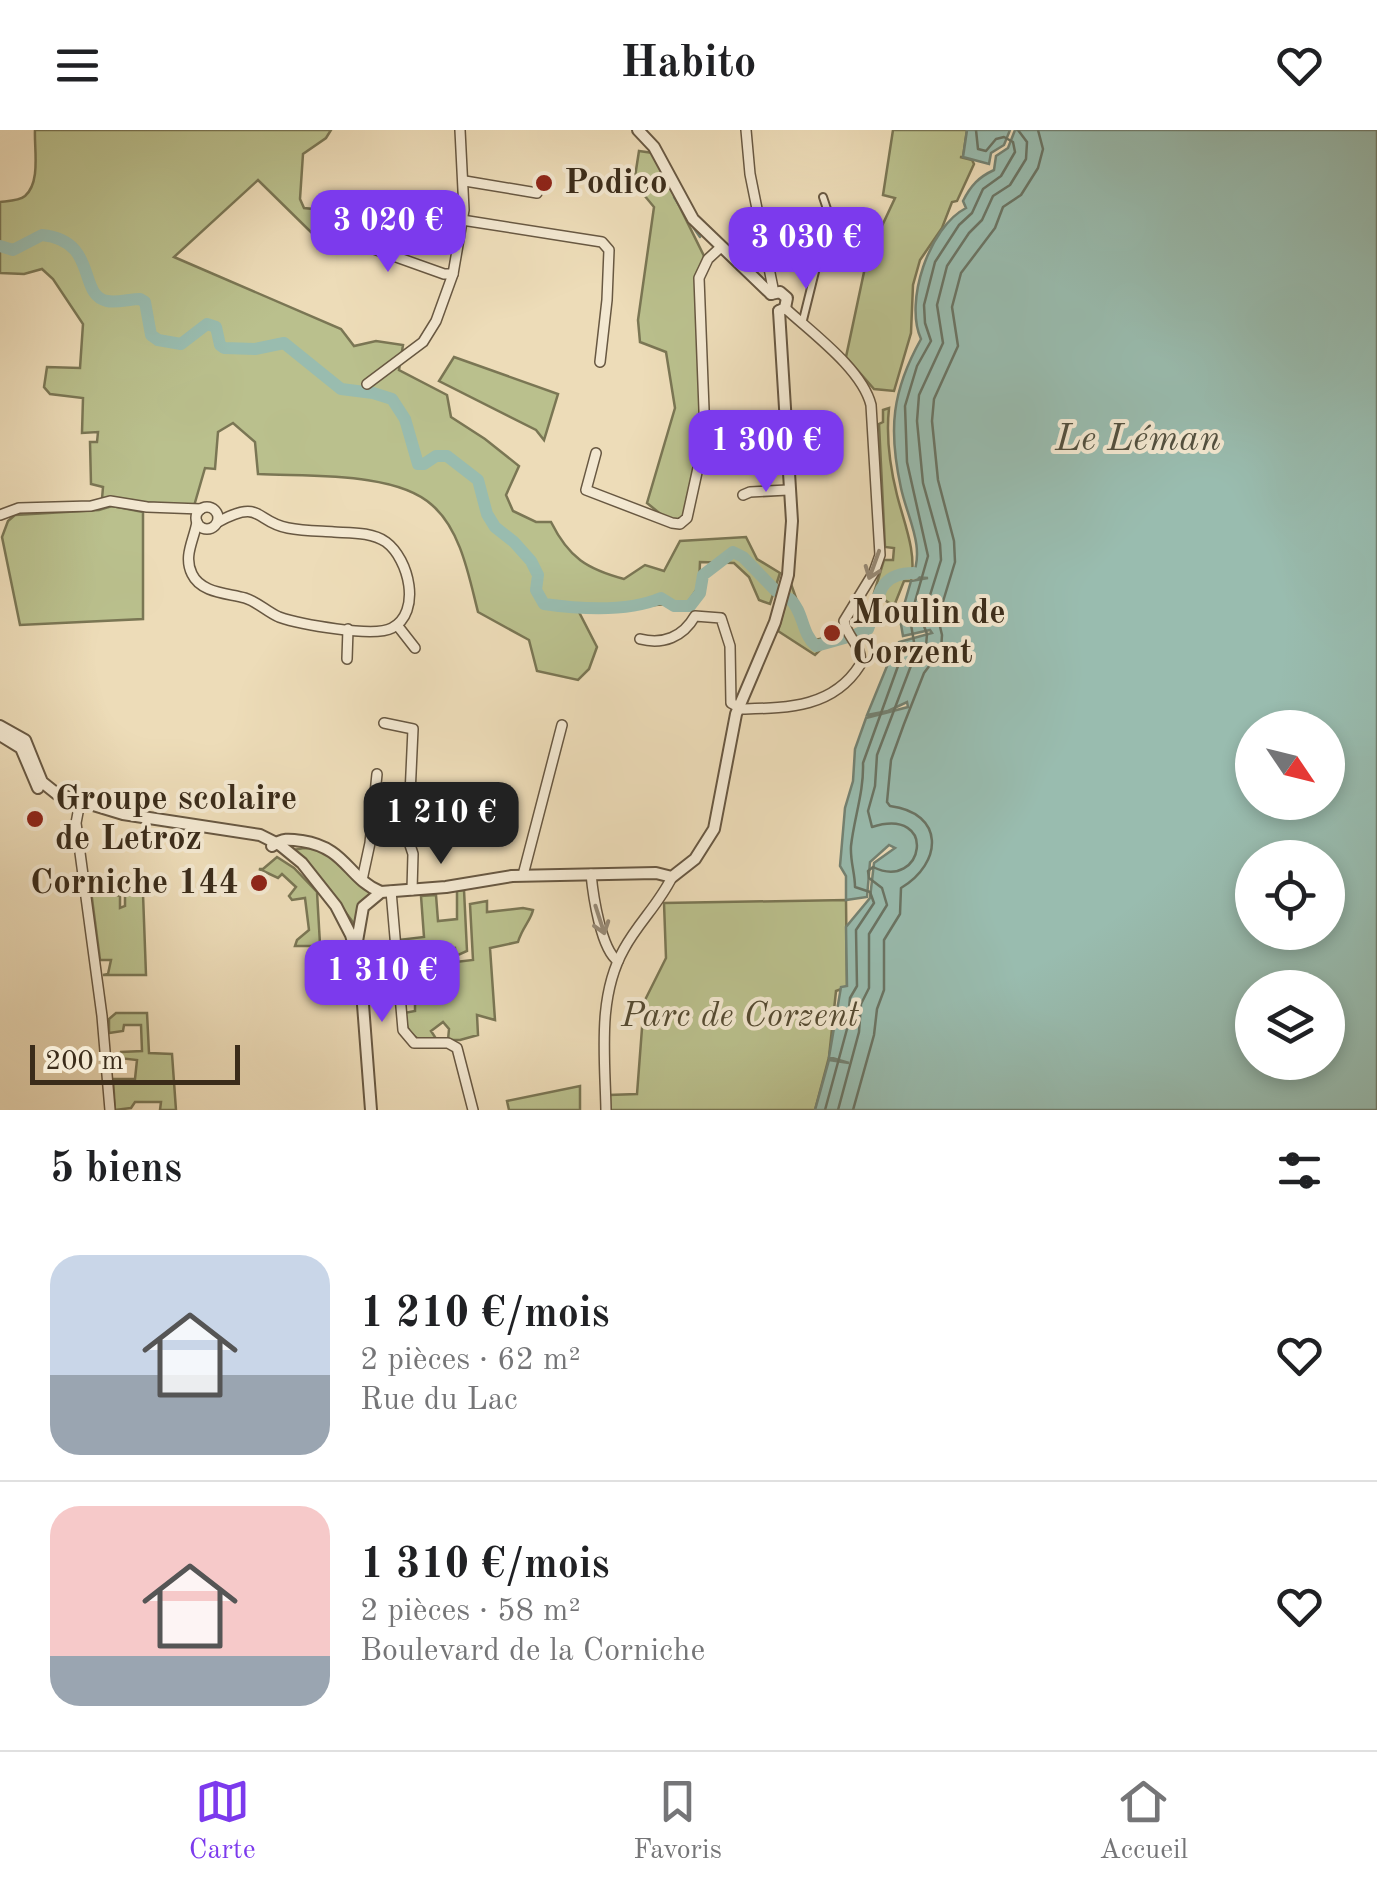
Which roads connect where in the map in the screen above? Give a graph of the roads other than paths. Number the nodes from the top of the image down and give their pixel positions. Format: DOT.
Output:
graph roads {
  1 [pos="460,130"];
  2 [pos="638,130"];
  3 [pos="746,130"];
  4 [pos="465,180"];
  5 [pos="537,193"];
  6 [pos="823,197"];
  7 [pos="462,220"];
  8 [pos="330,233"];
  9 [pos="721,247"];
  10 [pos="453,274"];
  11 [pos="772,294"];
  12 [pos="782,309"];
  13 [pos="802,324"];
  14 [pos="600,362"];
  15 [pos="367,384"];
  16 [pos="596,454"];
  17 [pos="787,490"];
  18 [pos="743,495"];
  19 [pos="0,515"];
  20 [pos="217,516"];
  21 [pos="200,520"];
  22 [pos="397,625"];
  23 [pos="348,629"];
  24 [pos="640,639"];
  25 [pos="415,648"];
  26 [pos="346,659"];
  27 [pos="738,708"];
  28 [pos="384,723"];
  29 [pos="562,725"];
  30 [pos="0,726"];
  31 [pos="0,735"];
  32 [pos="31,762"];
  33 [pos="377,774"];
  34 [pos="79,805"];
  35 [pos="280,846"];
  36 [pos="591,874"];
  37 [pos="523,876"];
  38 [pos="672,878"];
  39 [pos="362,880"];
  40 [pos="412,890"];
  41 [pos="386,892"];
  42 [pos="356,947"];
  43 [pos="618,961"];
  44 [pos="110,1110"];
  45 [pos="371,1110"];
  46 [pos="473,1110"];
  47 [pos="606,1110"];
  1 -- 4 [label="street"];
  2 -- 9 [label="street"];
  3 -- 11 [label="street"];
  4 -- 5 [label="street"];
  4 -- 7 [label="street"];
  6 -- 13 [label="street"];
  7 -- 10 [label="street"];
  7 -- 14 [label="street"];
  8 -- 10 [label="street"];
  9 -- 11 [label="street"];
  9 -- 16 [label="street"];
  10 -- 15 [label="street"];
  11 -- 12 [label="street"];
  12 -- 13 [label="street"];
  12 -- 17 [label="street"];
  13 -- 27 [label="street, one-way"];
  17 -- 18 [label="street"];
  17 -- 27 [label="street"];
  19 -- 21 [label="street"];
  20 -- 21 [label="street"];
  20 -- 21 [label="street"];
  20 -- 22 [label="street"];
  21 -- 23 [label="street"];
  22 -- 23 [label="street"];
  22 -- 25 [label="street"];
  23 -- 26 [label="street"];
  24 -- 27 [label="street"];
  27 -- 38 [label="street"];
  28 -- 40 [label="street"];
  29 -- 37 [label="street"];
  30 -- 32 [label="street"];
  31 -- 32 [label="street"];
  32 -- 34 [label="street"];
  33 -- 39 [label="street"];
  34 -- 35 [label="street"];
  34 -- 44 [label="street"];
  35 -- 39 [label="street"];
  35 -- 42 [label="street"];
  36 -- 37 [label="street"];
  36 -- 38 [label="street"];
  36 -- 43 [label="street, one-way"];
  37 -- 40 [label="street"];
  38 -- 43 [label="street"];
  39 -- 41 [label="street"];
  40 -- 41 [label="street"];
  41 -- 42 [label="street"];
  41 -- 46 [label="street"];
  42 -- 45 [label="street"];
  43 -- 47 [label="street"];
}
